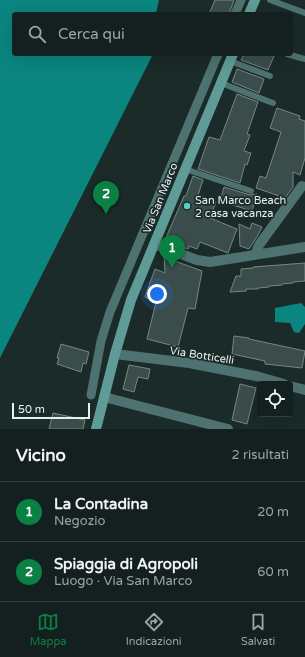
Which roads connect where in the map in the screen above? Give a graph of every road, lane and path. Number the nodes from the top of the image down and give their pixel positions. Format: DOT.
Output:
graph roads {
  1 [pos="241,0"];
  2 [pos="256,0"];
  3 [pos="270,0"];
  4 [pos="236,12"];
  5 [pos="250,12"];
  6 [pos="305,13"];
  7 [pos="217,56"];
  8 [pos="293,56"];
  9 [pos="231,57"];
  10 [pos="305,59"];
  11 [pos="270,76"];
  12 [pos="221,83"];
  13 [pos="273,103"];
  14 [pos="184,169"];
  15 [pos="302,186"];
  16 [pos="251,191"];
  17 [pos="154,244"];
  18 [pos="305,247"];
  19 [pos="255,255"];
  20 [pos="115,354"];
  21 [pos="274,381"];
  22 [pos="293,387"];
  23 [pos="305,390"];
  24 [pos="91,395"];
  25 [pos="104,397"];
  26 [pos="96,429"];
  27 [pos="228,429"];
  1 -- 4 [label="street"];
  2 -- 5 [label="main road"];
  3 -- 6 [label="lane"];
  7 -- 24 [label="street"];
  8 -- 10 [label="lane"];
  9 -- 11 [label="lane"];
  9 -- 12 [label="main road, Via San Marco"];
  12 -- 13 [label="lane"];
  12 -- 14 [label="main road, Via San Marco"];
  14 -- 16 [label="lane"];
  14 -- 17 [label="main road, Via San Marco"];
  15 -- 19 [label="street"];
  17 -- 19 [label="street"];
  17 -- 20 [label="main road, Via San Marco"];
  18 -- 19 [label="street"];
  20 -- 21 [label="street, Via Botticelli"];
  20 -- 25 [label="main road, Via San Marco"];
  22 -- 23 [label="street"];
  25 -- 26 [label="main road, Via San Marco"];
  25 -- 27 [label="street"];
}
